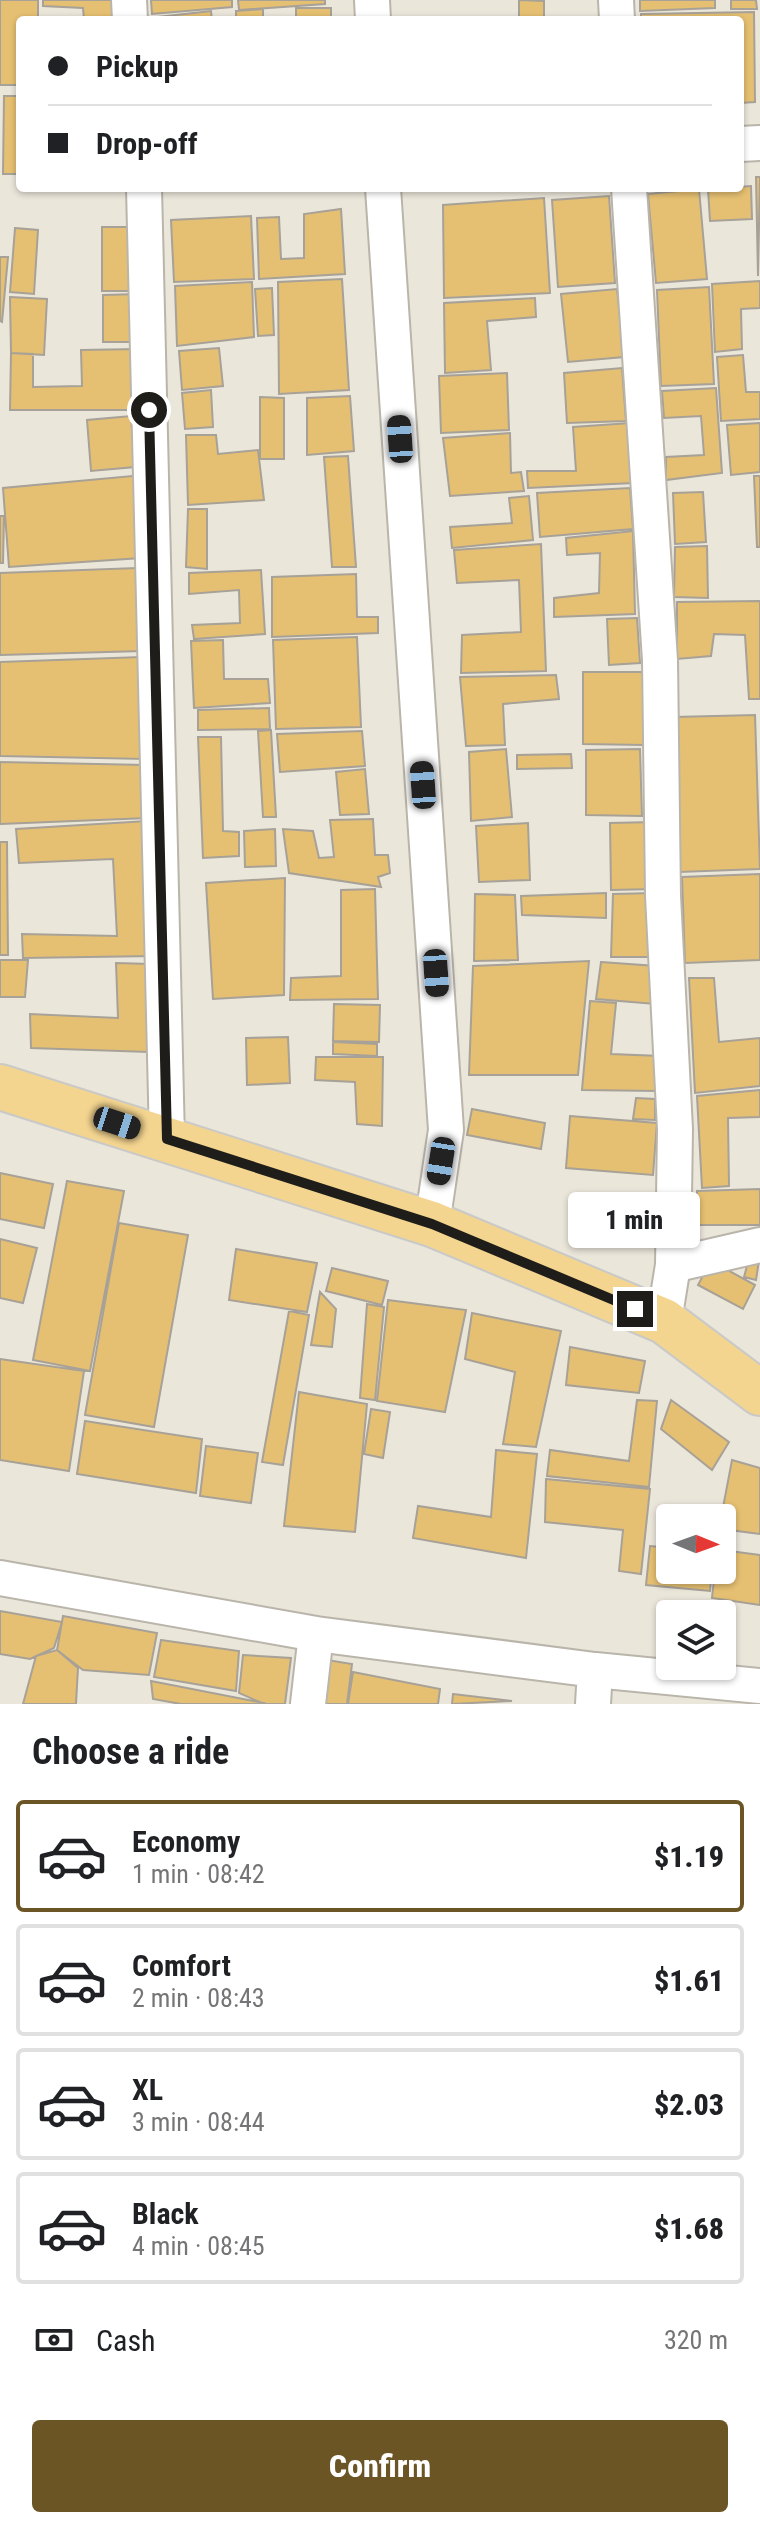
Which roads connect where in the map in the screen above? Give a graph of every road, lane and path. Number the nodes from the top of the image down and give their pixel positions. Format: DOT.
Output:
graph roads {
  1 [pos="144,192"];
  2 [pos="383,192"];
  3 [pos="629,192"];
  4 [pos="0,1087"];
  5 [pos="167,1139"];
  6 [pos="432,1224"];
  7 [pos="760,1245"];
  8 [pos="673,1265"];
  9 [pos="664,1321"];
  10 [pos="760,1393"];
  11 [pos="0,1578"];
  12 [pos="316,1634"];
  13 [pos="595,1670"];
  14 [pos="760,1686"];
  15 [pos="308,1704"];
  16 [pos="593,1704"];
  1 -- 5 [label="street"];
  2 -- 6 [label="street"];
  3 -- 8 [label="street"];
  4 -- 5 [label="main road"];
  5 -- 6 [label="main road"];
  6 -- 9 [label="main road"];
  7 -- 8 [label="street"];
  8 -- 9 [label="street"];
  9 -- 10 [label="main road"];
  11 -- 12 [label="street"];
  12 -- 13 [label="street"];
  12 -- 15 [label="street"];
  13 -- 14 [label="street"];
  13 -- 16 [label="street"];
}
